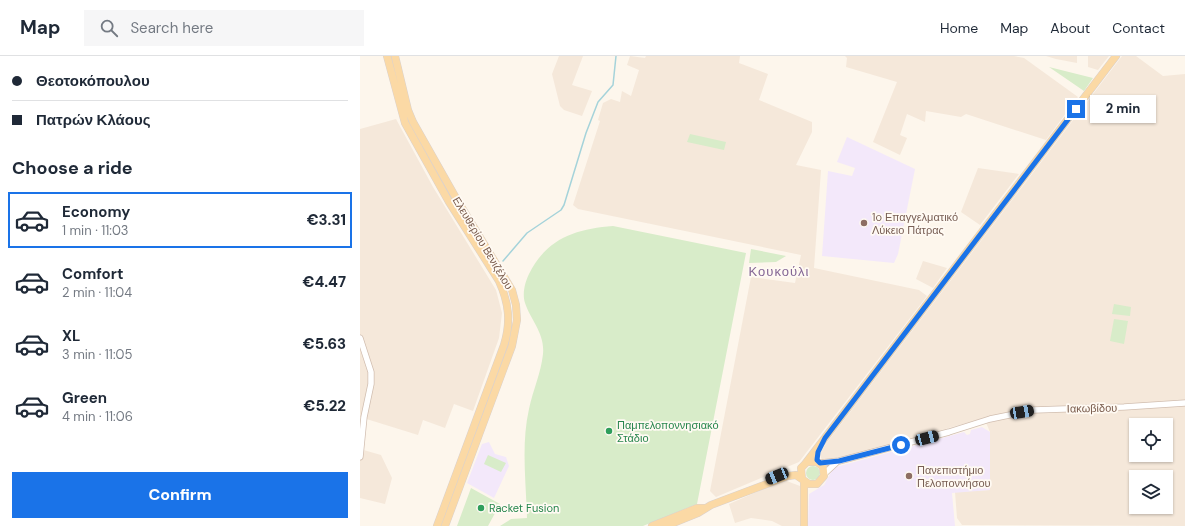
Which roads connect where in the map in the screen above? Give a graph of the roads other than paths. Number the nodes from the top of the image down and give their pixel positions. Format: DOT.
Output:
graph roads {
  1 [pos="387,56"];
  2 [pos="395,56"];
  3 [pos="1116,56"];
  4 [pos="360,338"];
  5 [pos="1185,403"];
  6 [pos="825,438"];
  7 [pos="360,457"];
  8 [pos="839,461"];
  9 [pos="819,463"];
  10 [pos="804,465"];
  11 [pos="824,474"];
  12 [pos="803,480"];
  13 [pos="817,484"];
  14 [pos="758,486"];
  15 [pos="804,501"];
  16 [pos="704,508"];
  17 [pos="437,526"];
  18 [pos="445,526"];
  19 [pos="652,526"];
  20 [pos="666,526"];
  21 [pos="804,526"];
  1 -- 17 [label="main road, Ελευθερίου Βενιζέλου"];
  2 -- 18 [label="main road, Ελευθερίου Βενιζέλου"];
  3 -- 6 [label="main road"];
  4 -- 7 [label="street"];
  5 -- 8 [label="street, Ιακωβίδου"];
  6 -- 9 [label="main road"];
  6 -- 10 [label="main road"];
  8 -- 9 [label="street, Ιακωβίδου"];
  8 -- 11 [label="street"];
  9 -- 10 [label="main road"];
  9 -- 11 [label="main road"];
  10 -- 12 [label="main road"];
  10 -- 14 [label="main road"];
  11 -- 13 [label="main road"];
  12 -- 13 [label="main road"];
  12 -- 14 [label="main road"];
  12 -- 15 [label="main road"];
  13 -- 15 [label="main road"];
  14 -- 16 [label="main road"];
  15 -- 21 [label="main road"];
  16 -- 19 [label="main road"];
  16 -- 20 [label="main road"];
}
